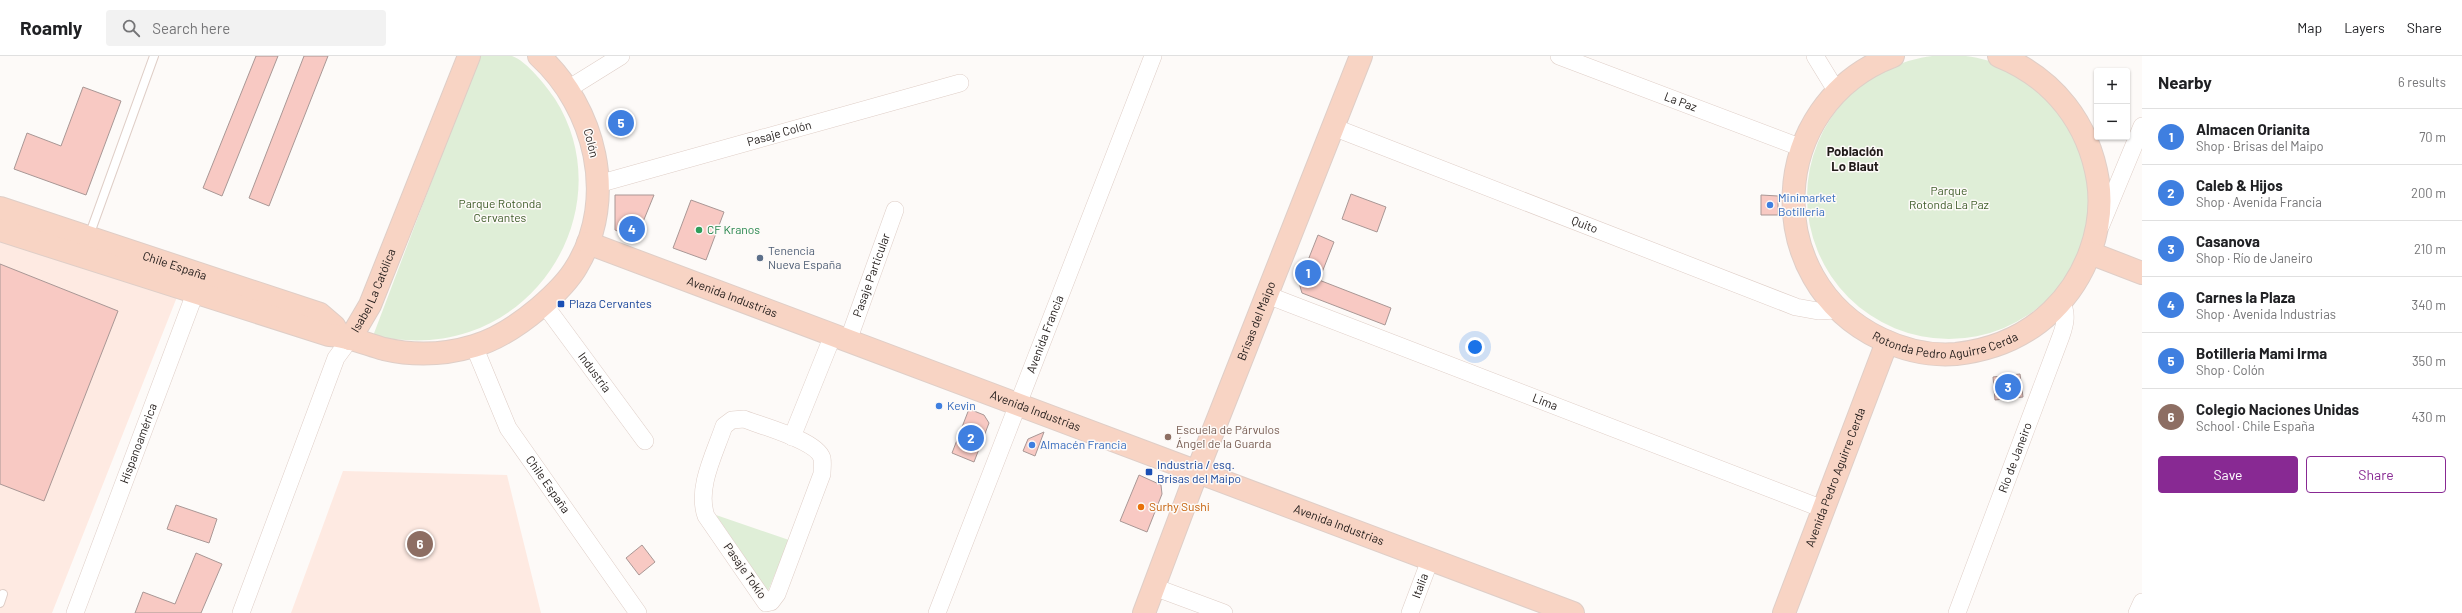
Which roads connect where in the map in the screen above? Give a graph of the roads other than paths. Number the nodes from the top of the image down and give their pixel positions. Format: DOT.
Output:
graph roads {
  1 [pos="154,56"];
  2 [pos="469,56"];
  3 [pos="539,56"];
  4 [pos="621,56"];
  5 [pos="1153,56"];
  6 [pos="1361,56"];
  7 [pos="1559,56"];
  8 [pos="1815,56"];
  9 [pos="1893,56"];
  10 [pos="1999,56"];
  11 [pos="960,82"];
  12 [pos="568,89"];
  13 [pos="1837,92"];
  14 [pos="2142,126"];
  15 [pos="1333,127"];
  16 [pos="1802,148"];
  17 [pos="2095,166"];
  18 [pos="2125,170"];
  19 [pos="598,184"];
  20 [pos="0,208"];
  21 [pos="895,210"];
  22 [pos="0,230"];
  23 [pos="89,238"];
  24 [pos="588,243"];
  25 [pos="2092,246"];
  26 [pos="2142,273"];
  27 [pos="199,284"];
  28 [pos="1267,295"];
  29 [pos="2061,302"];
  30 [pos="544,304"];
  31 [pos="1838,310"];
  32 [pos="345,337"];
  33 [pos="840,338"];
  34 [pos="1887,342"];
  35 [pos="474,346"];
  36 [pos="1016,404"];
  37 [pos="792,437"];
  38 [pos="645,441"];
  39 [pos="1197,472"];
  40 [pos="1823,509"];
  41 [pos="1430,560"];
  42 [pos="1154,587"];
  43 [pos="3,594"];
  44 [pos="2142,602"];
  45 [pos="0,603"];
  46 [pos="75,613"];
  47 [pos="241,613"];
  48 [pos="638,613"];
  49 [pos="937,613"];
  50 [pos="1144,613"];
  51 [pos="1224,613"];
  52 [pos="1410,613"];
  53 [pos="1573,613"];
  54 [pos="1784,613"];
  55 [pos="1957,613"];
  56 [pos="2138,613"];
  1 -- 23 [label="lane"];
  2 -- 32 [label="street, Isabel La Católica"];
  3 -- 12 [label="street, Colón"];
  4 -- 12 [label="street"];
  5 -- 36 [label="street, Avenida Francia"];
  6 -- 15 [label="street, Brisas del Maipo"];
  7 -- 16 [label="street, La Paz"];
  8 -- 13 [label="street"];
  9 -- 13 [label="street, Rotonda Pedro Aguirre Cerda"];
  10 -- 17 [label="street, Rotonda Pedro Aguirre Cerda"];
  11 -- 19 [label="street, Pasaje Colón"];
  12 -- 19 [label="street, Colón"];
  13 -- 16 [label="street, Rotonda Pedro Aguirre Cerda"];
  14 -- 18 [label="street"];
  15 -- 28 [label="street, Brisas del Maipo"];
  15 -- 31 [label="street, Quito"];
  16 -- 31 [label="street, Rotonda Pedro Aguirre Cerda"];
  17 -- 18 [label="street"];
  17 -- 25 [label="street, Rotonda Pedro Aguirre Cerda"];
  18 -- 25 [label="street"];
  19 -- 24 [label="street, Colón"];
  20 -- 23 [label="street, Chile España"];
  21 -- 33 [label="street, Pasaje Particular"];
  22 -- 27 [label="street, Chile España"];
  23 -- 27 [label="street, Chile España"];
  24 -- 30 [label="street, Chile España"];
  24 -- 33 [label="street, Avenida Industrias"];
  25 -- 26 [label="street"];
  25 -- 29 [label="street, Rotonda Pedro Aguirre Cerda"];
  27 -- 32 [label="street, Chile España"];
  27 -- 46 [label="street, Hispanoamérica"];
  28 -- 39 [label="street, Brisas del Maipo"];
  28 -- 40 [label="street, Lima"];
  29 -- 34 [label="street, Rotonda Pedro Aguirre Cerda"];
  29 -- 55 [label="street, Río de Janeiro"];
  30 -- 35 [label="street, Chile España"];
  30 -- 38 [label="street, Industria"];
  31 -- 34 [label="street, Rotonda Pedro Aguirre Cerda"];
  32 -- 35 [label="street, Chile España"];
  32 -- 47 [label="street, Isabel La Católica"];
  33 -- 36 [label="street, Avenida Industrias"];
  33 -- 37 [label="street"];
  34 -- 40 [label="street, Avenida Pedro Aguirre Cerda"];
  35 -- 48 [label="street, Chile España"];
  36 -- 39 [label="street, Avenida Industrias"];
  36 -- 49 [label="street, Avenida Francia"];
  37 -- 37 [label="street, Pasaje Tokio"];
  39 -- 41 [label="street, Avenida Industrias"];
  39 -- 42 [label="street, Brisas del Maipo"];
  40 -- 54 [label="street, Avenida Pedro Aguirre Cerda"];
  41 -- 52 [label="street, Italia"];
  41 -- 53 [label="street, Avenida Industrias"];
  42 -- 50 [label="street, Brisas del Maipo"];
  42 -- 51 [label="street"];
  43 -- 45 [label="lane"];
  44 -- 56 [label="street"];
}
